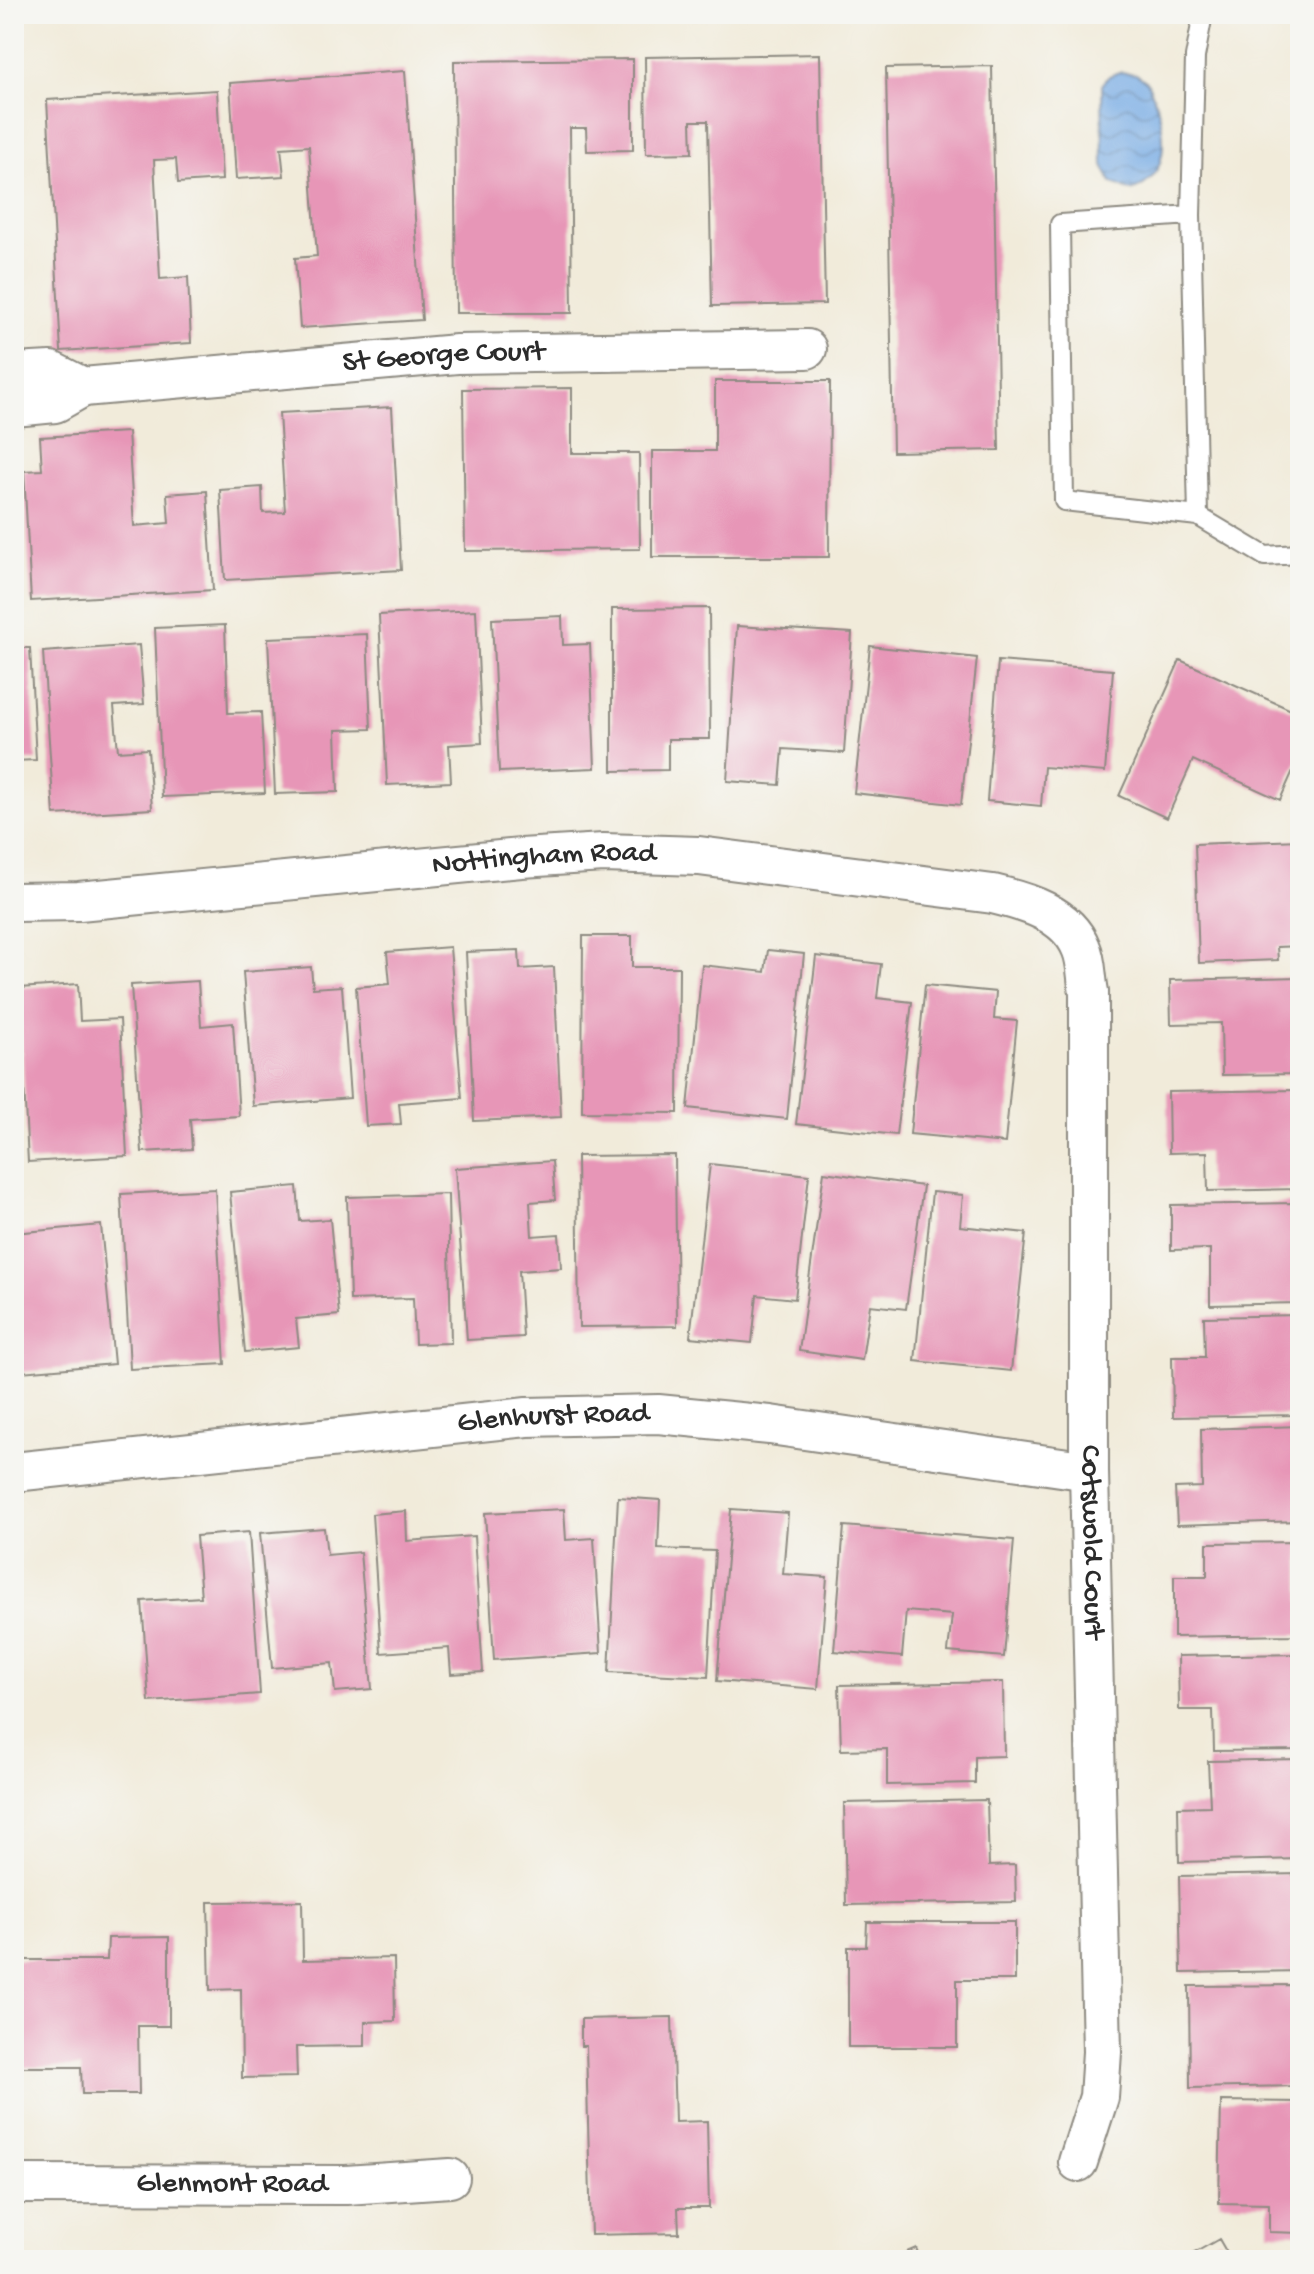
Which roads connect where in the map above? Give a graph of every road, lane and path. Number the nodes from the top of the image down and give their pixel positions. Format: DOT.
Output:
graph roads {
  1 [pos="1203,14"];
  2 [pos="1191,215"];
  3 [pos="807,349"];
  4 [pos="14,373"];
  5 [pos="83,387"];
  6 [pos="14,407"];
  7 [pos="1198,516"];
  8 [pos="1300,554"];
  9 [pos="14,902"];
  10 [pos="1066,925"];
  11 [pos="1089,1471"];
  12 [pos="14,1472"];
  13 [pos="1078,2162"];
  14 [pos="450,2178"];
  15 [pos="14,2184"];
  1 -- 2 [label="lane"];
  2 -- 7 [label="lane"];
  2 -- 7 [label="lane"];
  3 -- 5 [label="street, St George Court"];
  4 -- 5 [label="street, St George Court"];
  5 -- 6 [label="street, St George Court"];
  7 -- 8 [label="lane"];
  9 -- 10 [label="street, Nottingham Road"];
  10 -- 11 [label="street, Cotswold Court"];
  11 -- 12 [label="street, Glenhurst Road"];
  11 -- 13 [label="street, Cotswold Court"];
  14 -- 15 [label="street, Glenmont Road"];
}
